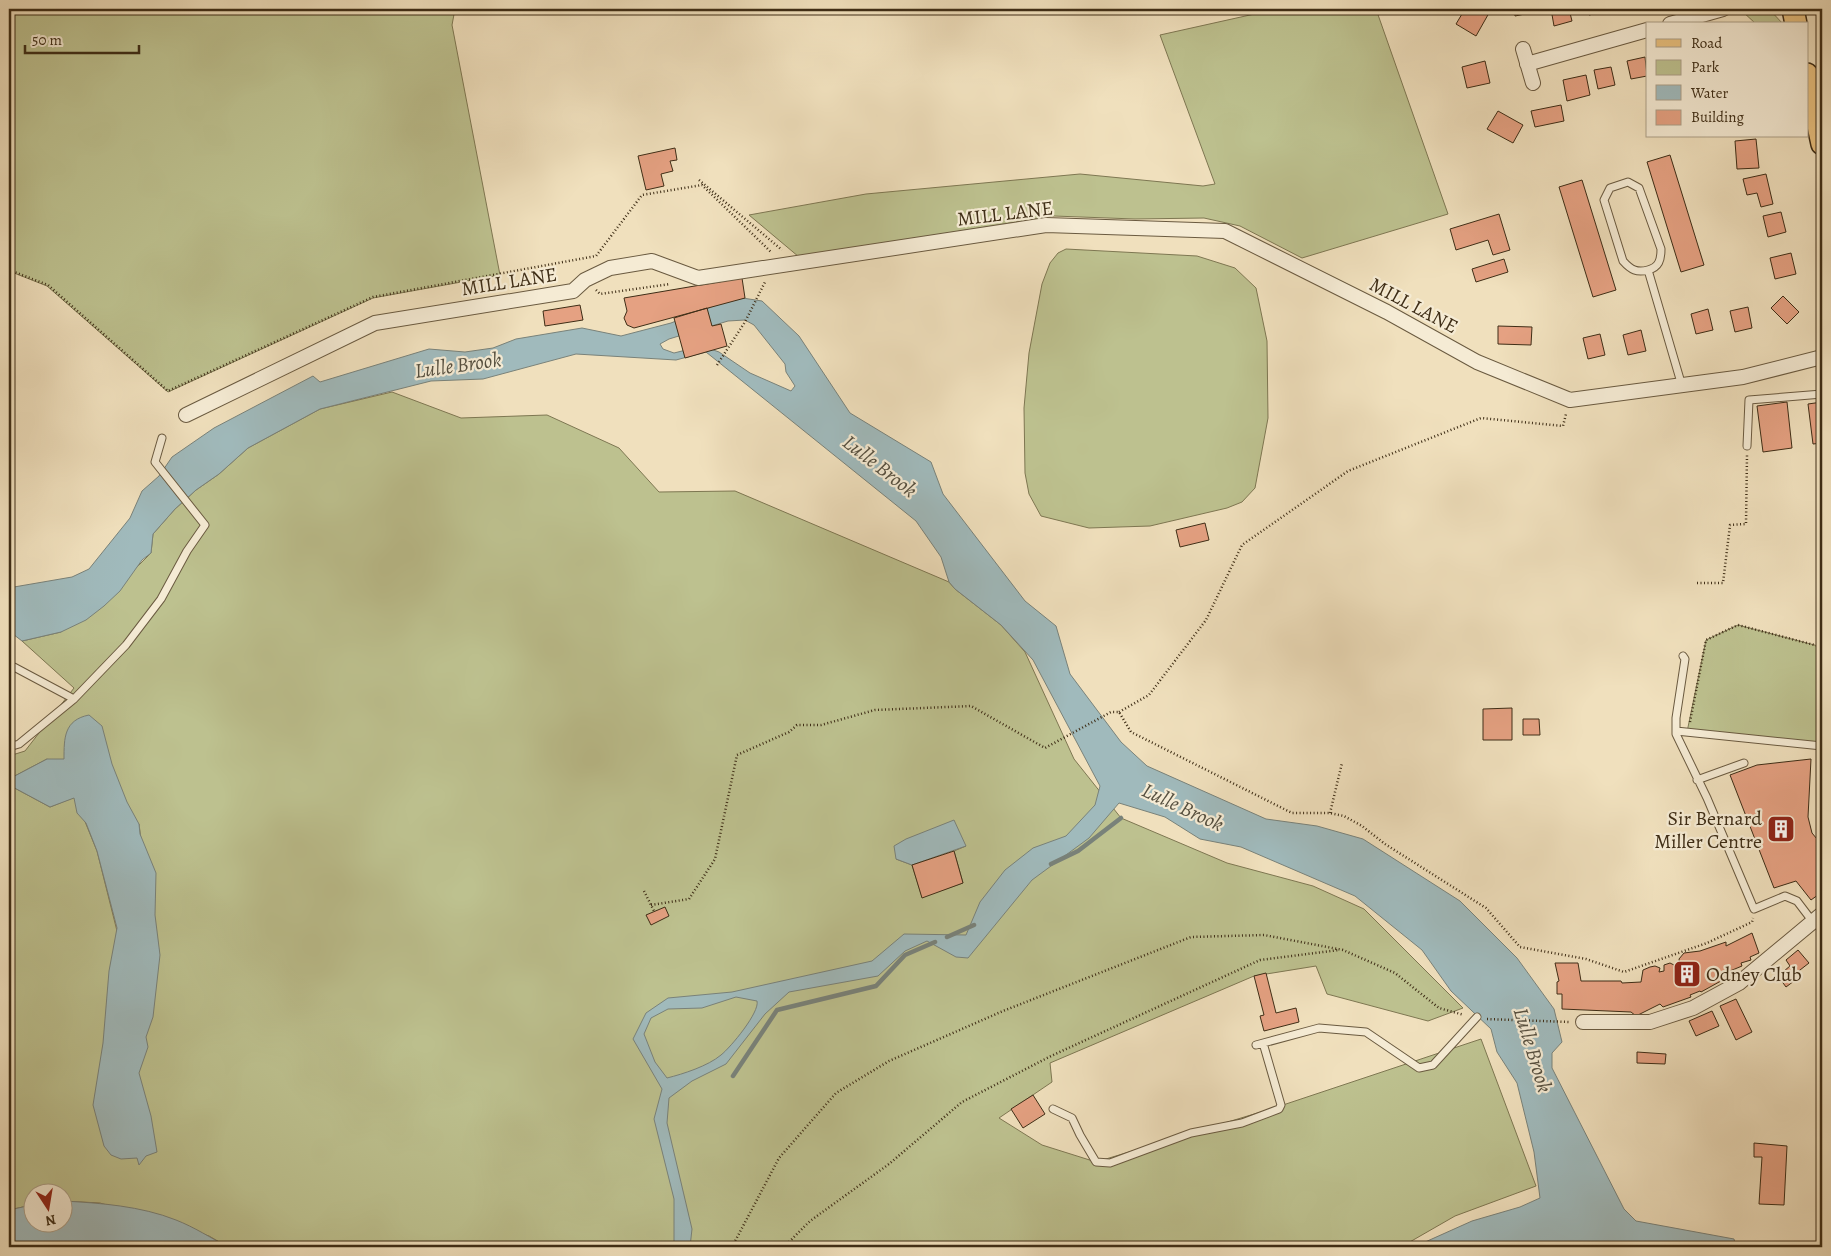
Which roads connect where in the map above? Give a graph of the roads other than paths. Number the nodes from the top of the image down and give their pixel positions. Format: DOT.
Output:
graph roads {
  1 [pos="1723,9"];
  2 [pos="1793,9"];
  3 [pos="1677,22"];
  4 [pos="1796,22"];
  5 [pos="1646,30"];
  6 [pos="1523,49"];
  7 [pos="1527,64"];
  8 [pos="1808,79"];
  9 [pos="1533,83"];
  10 [pos="1822,144"];
  11 [pos="1648,270"];
  12 [pos="1821,357"];
  13 [pos="1682,386"];
  14 [pos="186,415"];
  15 [pos="162,438"];
  16 [pos="1747,446"];
  17 [pos="1683,656"];
  18 [pos="14,667"];
  19 [pos="74,699"];
  20 [pos="1676,731"];
  21 [pos="1822,746"];
  22 [pos="9,747"];
  23 [pos="1744,763"];
  24 [pos="1697,780"];
  25 [pos="1818,920"];
  26 [pos="1477,1017"];
  27 [pos="1583,1022"];
  28 [pos="1053,1109"];
  1 -- 3 [label="street"];
  2 -- 4 [label="main road"];
  5 -- 7 [label="street"];
  6 -- 7 [label="street"];
  7 -- 9 [label="street"];
  8 -- 10 [label="main road"];
  11 -- 11 [label="lane"];
  11 -- 13 [label="lane"];
  12 -- 13 [label="street, MILL LANE"];
  12 -- 16 [label="lane"];
  13 -- 14 [label="street, MILL LANE"];
  15 -- 19 [label="lane"];
  17 -- 20 [label="lane"];
  18 -- 19 [label="lane"];
  19 -- 22 [label="lane"];
  20 -- 21 [label="lane"];
  20 -- 24 [label="lane"];
  23 -- 24 [label="lane"];
  24 -- 25 [label="lane"];
  25 -- 27 [label="street"];
  26 -- 28 [label="lane"];
}
